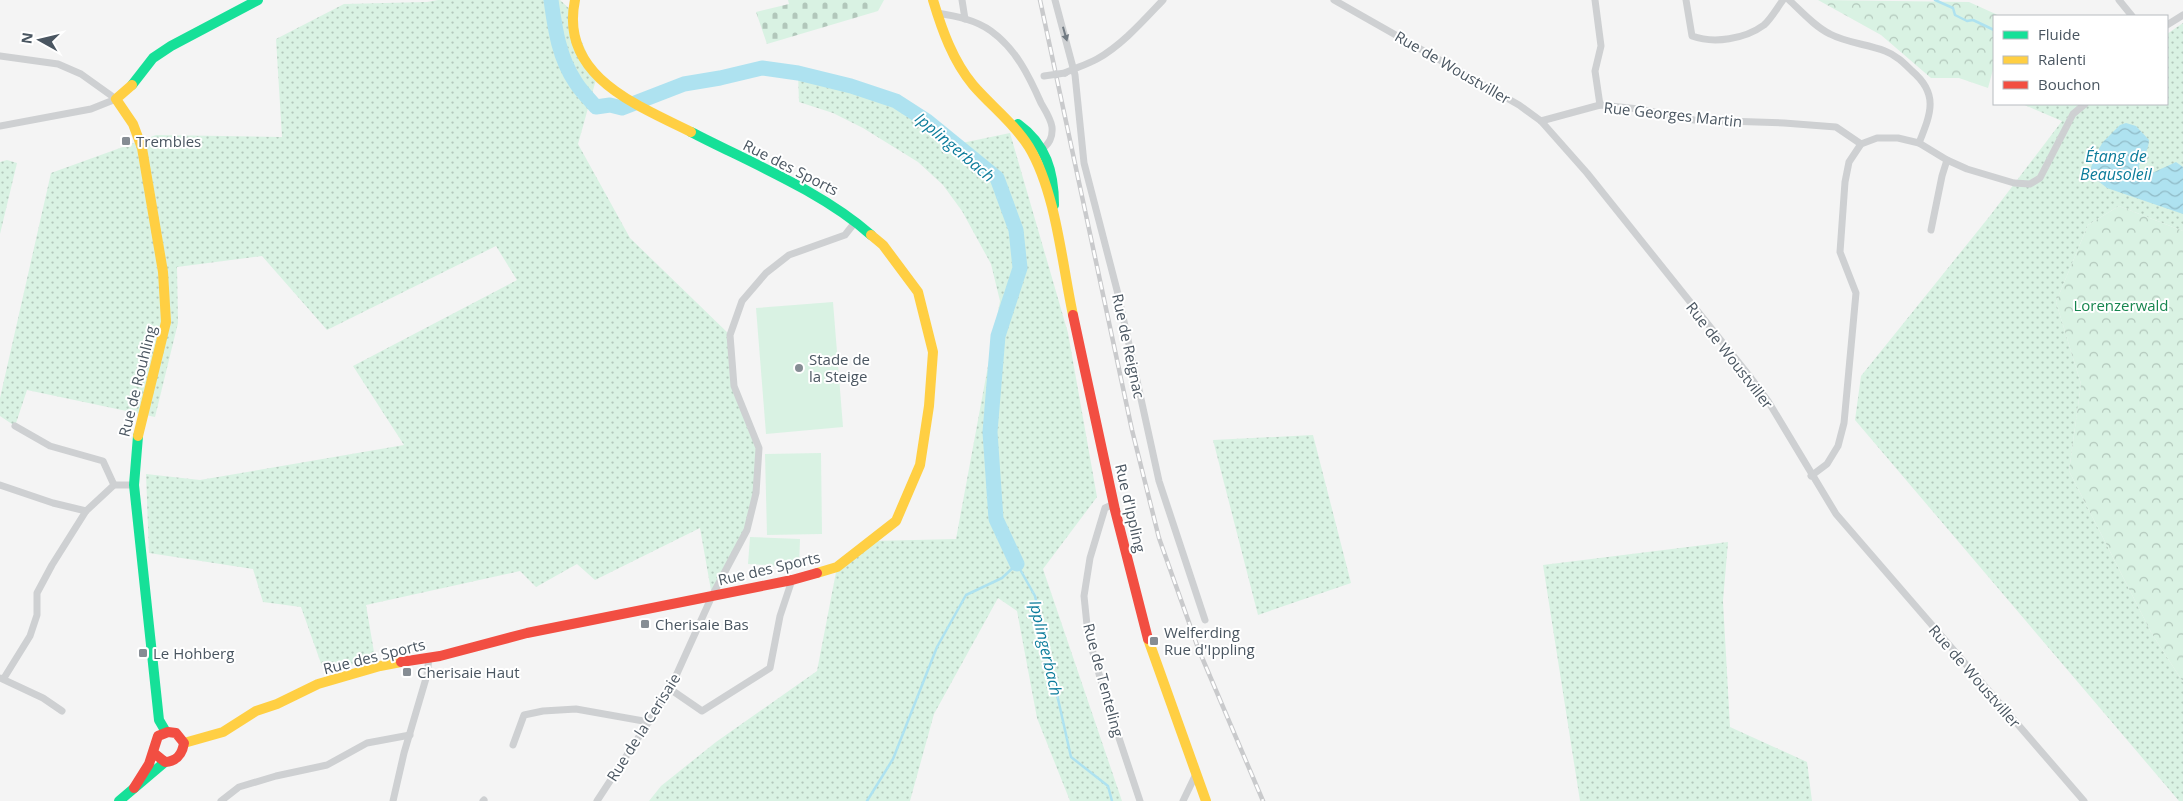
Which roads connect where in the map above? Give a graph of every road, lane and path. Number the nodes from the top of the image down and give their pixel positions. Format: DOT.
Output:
graph roads {
  1 [pos="258,0"];
  2 [pos="575,0"];
  3 [pos="934,0"];
  4 [pos="962,0"];
  5 [pos="1055,0"];
  6 [pos="1163,0"];
  7 [pos="1334,0"];
  8 [pos="1595,0"];
  9 [pos="1686,0"];
  10 [pos="1783,0"];
  11 [pos="1789,0"];
  12 [pos="2119,0"];
  13 [pos="937,14"];
  14 [pos="2131,15"];
  15 [pos="2183,15"];
  16 [pos="965,19"];
  17 [pos="2168,23"];
  18 [pos="0,56"];
  19 [pos="1074,68"];
  20 [pos="1030,78"];
  21 [pos="116,99"];
  22 [pos="1600,105"];
  23 [pos="2084,105"];
  24 [pos="1001,113"];
  25 [pos="1541,120"];
  26 [pos="0,126"];
  27 [pos="1919,143"];
  28 [pos="1861,144"];
  29 [pos="1043,148"];
  30 [pos="1034,155"];
  31 [pos="1947,160"];
  32 [pos="1054,214"];
  33 [pos="856,221"];
  34 [pos="1931,230"];
  35 [pos="15,426"];
  36 [pos="1811,476"];
  37 [pos="0,485"];
  38 [pos="114,485"];
  39 [pos="134,485"];
  40 [pos="1114,504"];
  41 [pos="86,511"];
  42 [pos="792,580"];
  43 [pos="712,596"];
  44 [pos="1205,620"];
  45 [pos="430,657"];
  46 [pos="2,678"];
  47 [pos="670,689"];
  48 [pos="62,711"];
  49 [pos="649,722"];
  50 [pos="166,732"];
  51 [pos="410,735"];
  52 [pos="184,743"];
  53 [pos="513,745"];
  54 [pos="154,753"];
  55 [pos="165,762"];
  56 [pos="1196,774"];
  57 [pos="134,788"];
  58 [pos="120,801"];
  59 [pos="221,801"];
  60 [pos="392,801"];
  61 [pos="597,801"];
  62 [pos="1140,801"];
  63 [pos="1184,801"];
  64 [pos="1206,801"];
  65 [pos="2084,801"];
  1 -- 21 [label="street"];
  2 -- 33 [label="street, Rue des Sports"];
  3 -- 13 [label="street, Rue d'Ippling"];
  4 -- 16 [label="street"];
  5 -- 19 [label="street, Rue de Reignac, one-way"];
  6 -- 19 [label="street"];
  7 -- 25 [label="street, Rue de Woustviller"];
  8 -- 22 [label="street"];
  9 -- 10 [label="street"];
  11 -- 27 [label="street"];
  12 -- 14 [label="street"];
  13 -- 16 [label="street"];
  13 -- 24 [label="street, Rue d'Ippling"];
  15 -- 17 [label="street"];
  16 -- 20 [label="street"];
  18 -- 21 [label="street"];
  19 -- 20 [label="street, bridge"];
  19 -- 44 [label="street, Rue de Reignac"];
  20 -- 29 [label="street"];
  21 -- 26 [label="street"];
  21 -- 39 [label="street, Rue de Rouhling"];
  22 -- 25 [label="street, Rue Georges Martin"];
  22 -- 28 [label="street, Rue Georges Martin"];
  23 -- 31 [label="street"];
  24 -- 29 [label="street, Rue d'Ippling"];
  24 -- 30 [label="street, Rue d'Ippling"];
  25 -- 36 [label="street, Rue de Woustviller"];
  27 -- 28 [label="street"];
  27 -- 31 [label="street"];
  28 -- 36 [label="street"];
  29 -- 30 [label="street"];
  29 -- 32 [label="street, Rue d'Ippling"];
  30 -- 32 [label="street, Rue d'Ippling"];
  31 -- 34 [label="street"];
  32 -- 40 [label="street, Rue d'Ippling"];
  33 -- 42 [label="street, Rue des Sports"];
  33 -- 43 [label="street, Rue de la Cerisaie"];
  35 -- 38 [label="street"];
  36 -- 65 [label="street, Rue de Woustviller"];
  37 -- 41 [label="street"];
  38 -- 39 [label="street"];
  38 -- 41 [label="street"];
  39 -- 50 [label="street, Rue de Rouhling"];
  40 -- 56 [label="street, Rue d'Ippling"];
  40 -- 62 [label="street, Rue de Tenteling"];
  41 -- 46 [label="street"];
  42 -- 43 [label="street, Rue des Sports"];
  42 -- 47 [label="street"];
  43 -- 45 [label="street, Rue des Sports"];
  43 -- 47 [label="street, Rue de la Cerisaie"];
  45 -- 51 [label="street"];
  45 -- 52 [label="street, Rue des Sports"];
  46 -- 48 [label="street"];
  47 -- 49 [label="street, Rue de la Cerisaie"];
  49 -- 53 [label="street"];
  49 -- 61 [label="street, Rue de la Cerisaie"];
  50 -- 52 [label="street"];
  50 -- 54 [label="street"];
  51 -- 59 [label="street"];
  51 -- 60 [label="street"];
  52 -- 55 [label="street"];
  54 -- 55 [label="street"];
  54 -- 57 [label="street"];
  55 -- 57 [label="street"];
  56 -- 63 [label="street"];
  56 -- 64 [label="street, Rue d'Ippling"];
  57 -- 58 [label="street"];
}
